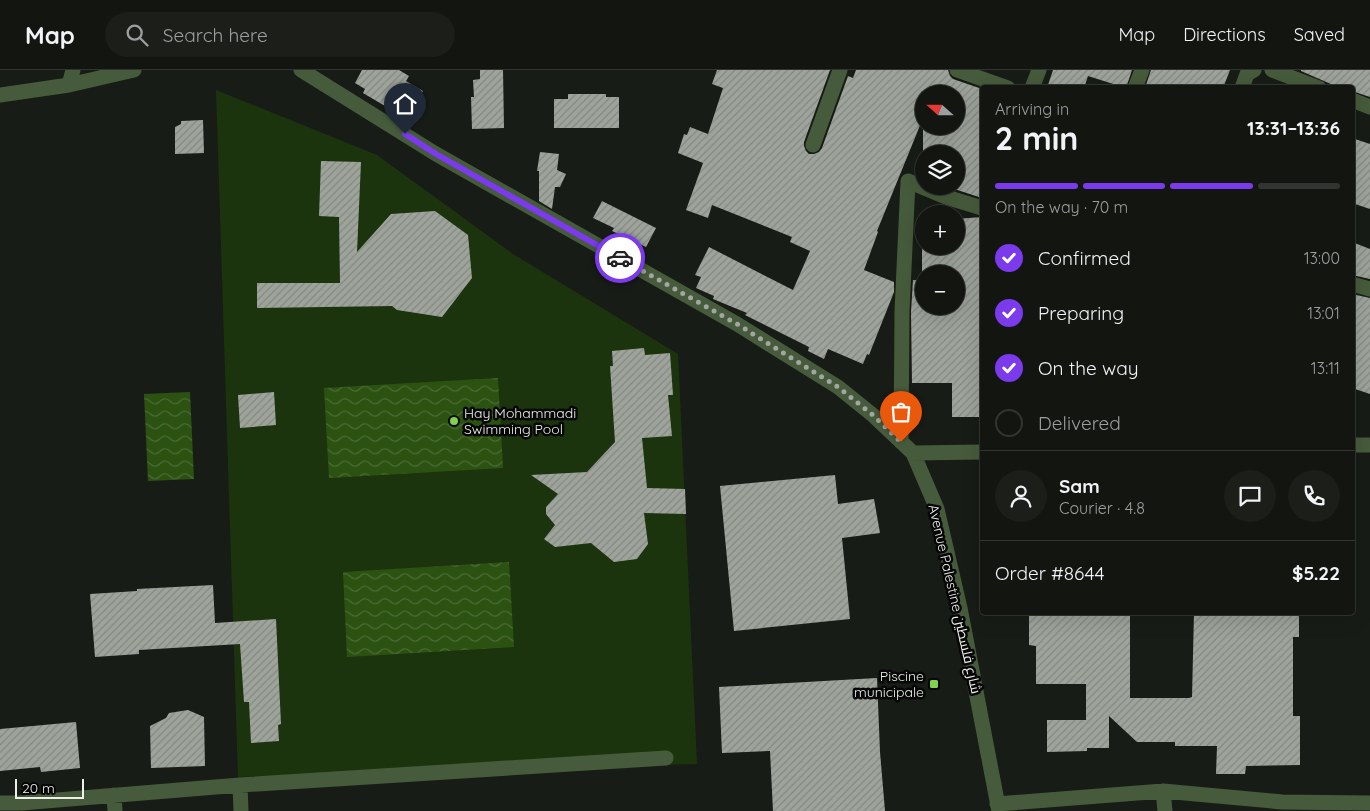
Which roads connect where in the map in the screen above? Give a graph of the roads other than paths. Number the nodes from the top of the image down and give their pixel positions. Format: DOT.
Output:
graph roads {
  1 [pos="134,70"];
  2 [pos="301,70"];
  3 [pos="840,70"];
  4 [pos="957,70"];
  5 [pos="1039,70"];
  6 [pos="1142,70"];
  7 [pos="1254,70"];
  8 [pos="1272,70"];
  9 [pos="71,77"];
  10 [pos="1000,85"];
  11 [pos="1033,85"];
  12 [pos="1136,85"];
  13 [pos="1243,85"];
  14 [pos="1311,85"];
  15 [pos="0,94"];
  16 [pos="1355,101"];
  17 [pos="1370,107"];
  18 [pos="813,145"];
  19 [pos="980,207"];
  20 [pos="1355,285"];
  21 [pos="1370,290"];
  22 [pos="901,442"];
  23 [pos="1355,445"];
  24 [pos="1370,445"];
  25 [pos="980,452"];
  26 [pos="913,453"];
  27 [pos="666,758"];
  28 [pos="240,786"];
  29 [pos="1163,791"];
  30 [pos="114,794"];
  31 [pos="0,803"];
  32 [pos="1370,803"];
  33 [pos="21,807"];
  34 [pos="998,807"];
  35 [pos="1283,807"];
  36 [pos="115,811"];
  37 [pos="241,811"];
  38 [pos="1165,811"];
  1 -- 9 [label="street"];
  2 -- 22 [label="street, Avenue Palestine شارع فلسطين"];
  3 -- 18 [label="street"];
  4 -- 10 [label="street"];
  5 -- 11 [label="street"];
  6 -- 12 [label="street"];
  7 -- 13 [label="street"];
  8 -- 14 [label="street"];
  9 -- 15 [label="street"];
  16 -- 17 [label="street"];
  19 -- 22 [label="street"];
  20 -- 21 [label="street"];
  22 -- 26 [label="street, Avenue Palestine شارع فلسطين"];
  23 -- 24 [label="street"];
  25 -- 26 [label="street"];
  26 -- 34 [label="street, Avenue Palestine شارع فلسطين"];
  27 -- 28 [label="street"];
  28 -- 30 [label="street"];
  28 -- 37 [label="street"];
  29 -- 34 [label="street"];
  29 -- 35 [label="street"];
  29 -- 38 [label="street"];
  30 -- 33 [label="street"];
  30 -- 36 [label="street"];
  31 -- 33 [label="street"];
  32 -- 35 [label="street"];
}
